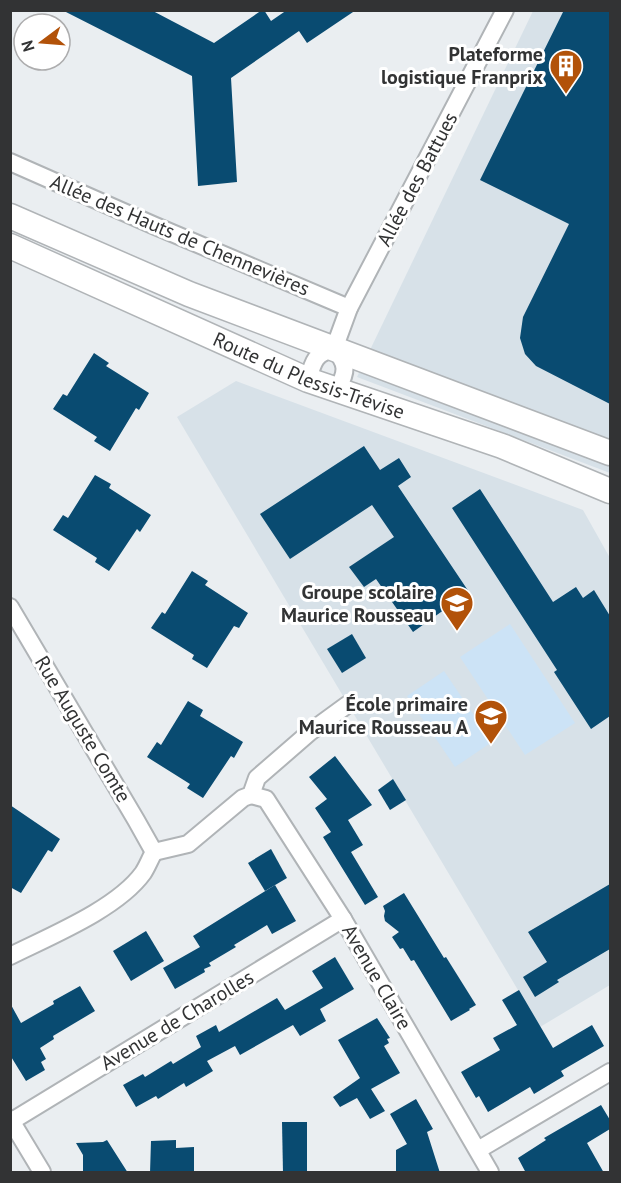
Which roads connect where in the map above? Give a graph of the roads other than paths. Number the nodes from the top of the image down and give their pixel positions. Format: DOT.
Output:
graph roads {
  1 [pos="505,10"];
  2 [pos="10,162"];
  3 [pos="10,216"];
  4 [pos="10,246"];
  5 [pos="350,308"];
  6 [pos="334,349"];
  7 [pos="308,380"];
  8 [pos="337,390"];
  9 [pos="610,453"];
  10 [pos="610,491"];
  11 [pos="11,608"];
  12 [pos="348,705"];
  13 [pos="251,795"];
  14 [pos="154,852"];
  15 [pos="343,919"];
  16 [pos="10,956"];
  17 [pos="610,1072"];
  18 [pos="11,1120"];
  19 [pos="478,1150"];
  20 [pos="42,1173"];
  21 [pos="490,1173"];
  1 -- 5 [label="street, Allée des Battues"];
  2 -- 5 [label="street, Allée des Hauts de Chennevières"];
  3 -- 6 [label="main road, Route du Plessis-Trévise"];
  4 -- 7 [label="main road, Route du Plessis-Trévise"];
  5 -- 6 [label="street, Allée des Battues"];
  6 -- 7 [label="street"];
  6 -- 8 [label="street"];
  6 -- 9 [label="main road, Route du Plessis-Trévise"];
  7 -- 8 [label="main road, Route du Plessis-Trévise"];
  8 -- 10 [label="main road, Route du Plessis-Trévise"];
  11 -- 14 [label="street, Rue Auguste Comte"];
  12 -- 13 [label="street"];
  13 -- 14 [label="street"];
  13 -- 15 [label="street, Avenue Claire"];
  14 -- 16 [label="street"];
  15 -- 18 [label="street, Avenue de Charolles"];
  15 -- 19 [label="street, Avenue Claire"];
  17 -- 19 [label="street"];
  18 -- 20 [label="street"];
  19 -- 21 [label="street, Avenue Claire"];
}
